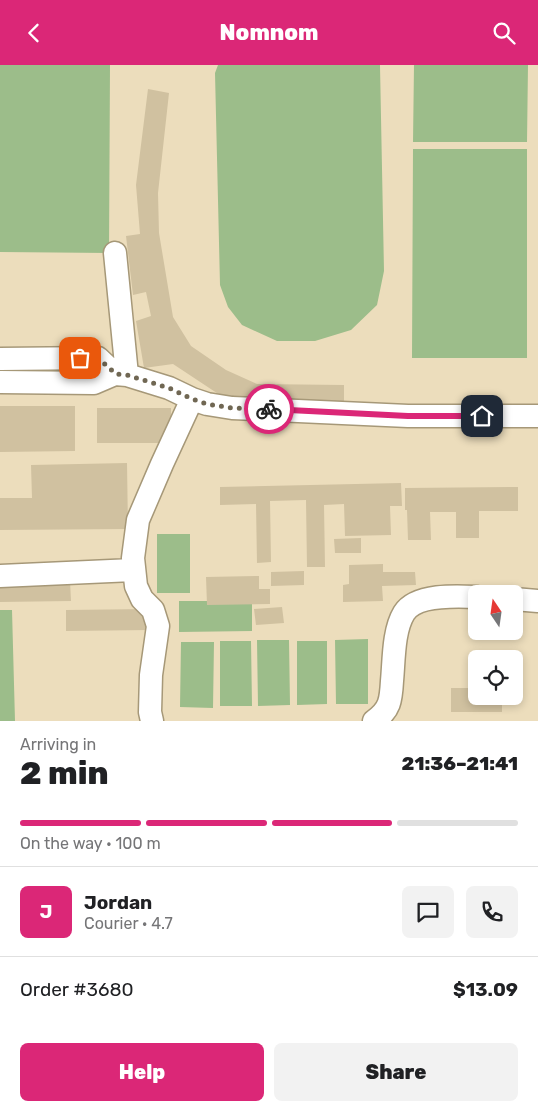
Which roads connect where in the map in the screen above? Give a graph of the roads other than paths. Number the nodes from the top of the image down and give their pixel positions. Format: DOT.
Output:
graph roads {
  1 [pos="115,253"];
  2 [pos="0,359"];
  3 [pos="121,375"];
  4 [pos="0,382"];
  5 [pos="192,399"];
  6 [pos="538,416"];
  7 [pos="133,570"];
  8 [pos="0,576"];
  9 [pos="468,597"];
  10 [pos="523,600"];
  11 [pos="538,601"];
  12 [pos="148,718"];
  13 [pos="374,721"];
  1 -- 3 [label="street"];
  2 -- 3 [label="street"];
  3 -- 4 [label="street"];
  3 -- 5 [label="street"];
  5 -- 6 [label="street"];
  5 -- 7 [label="street"];
  7 -- 8 [label="street"];
  7 -- 12 [label="street"];
  9 -- 13 [label="street"];
  10 -- 11 [label="street"];
}
